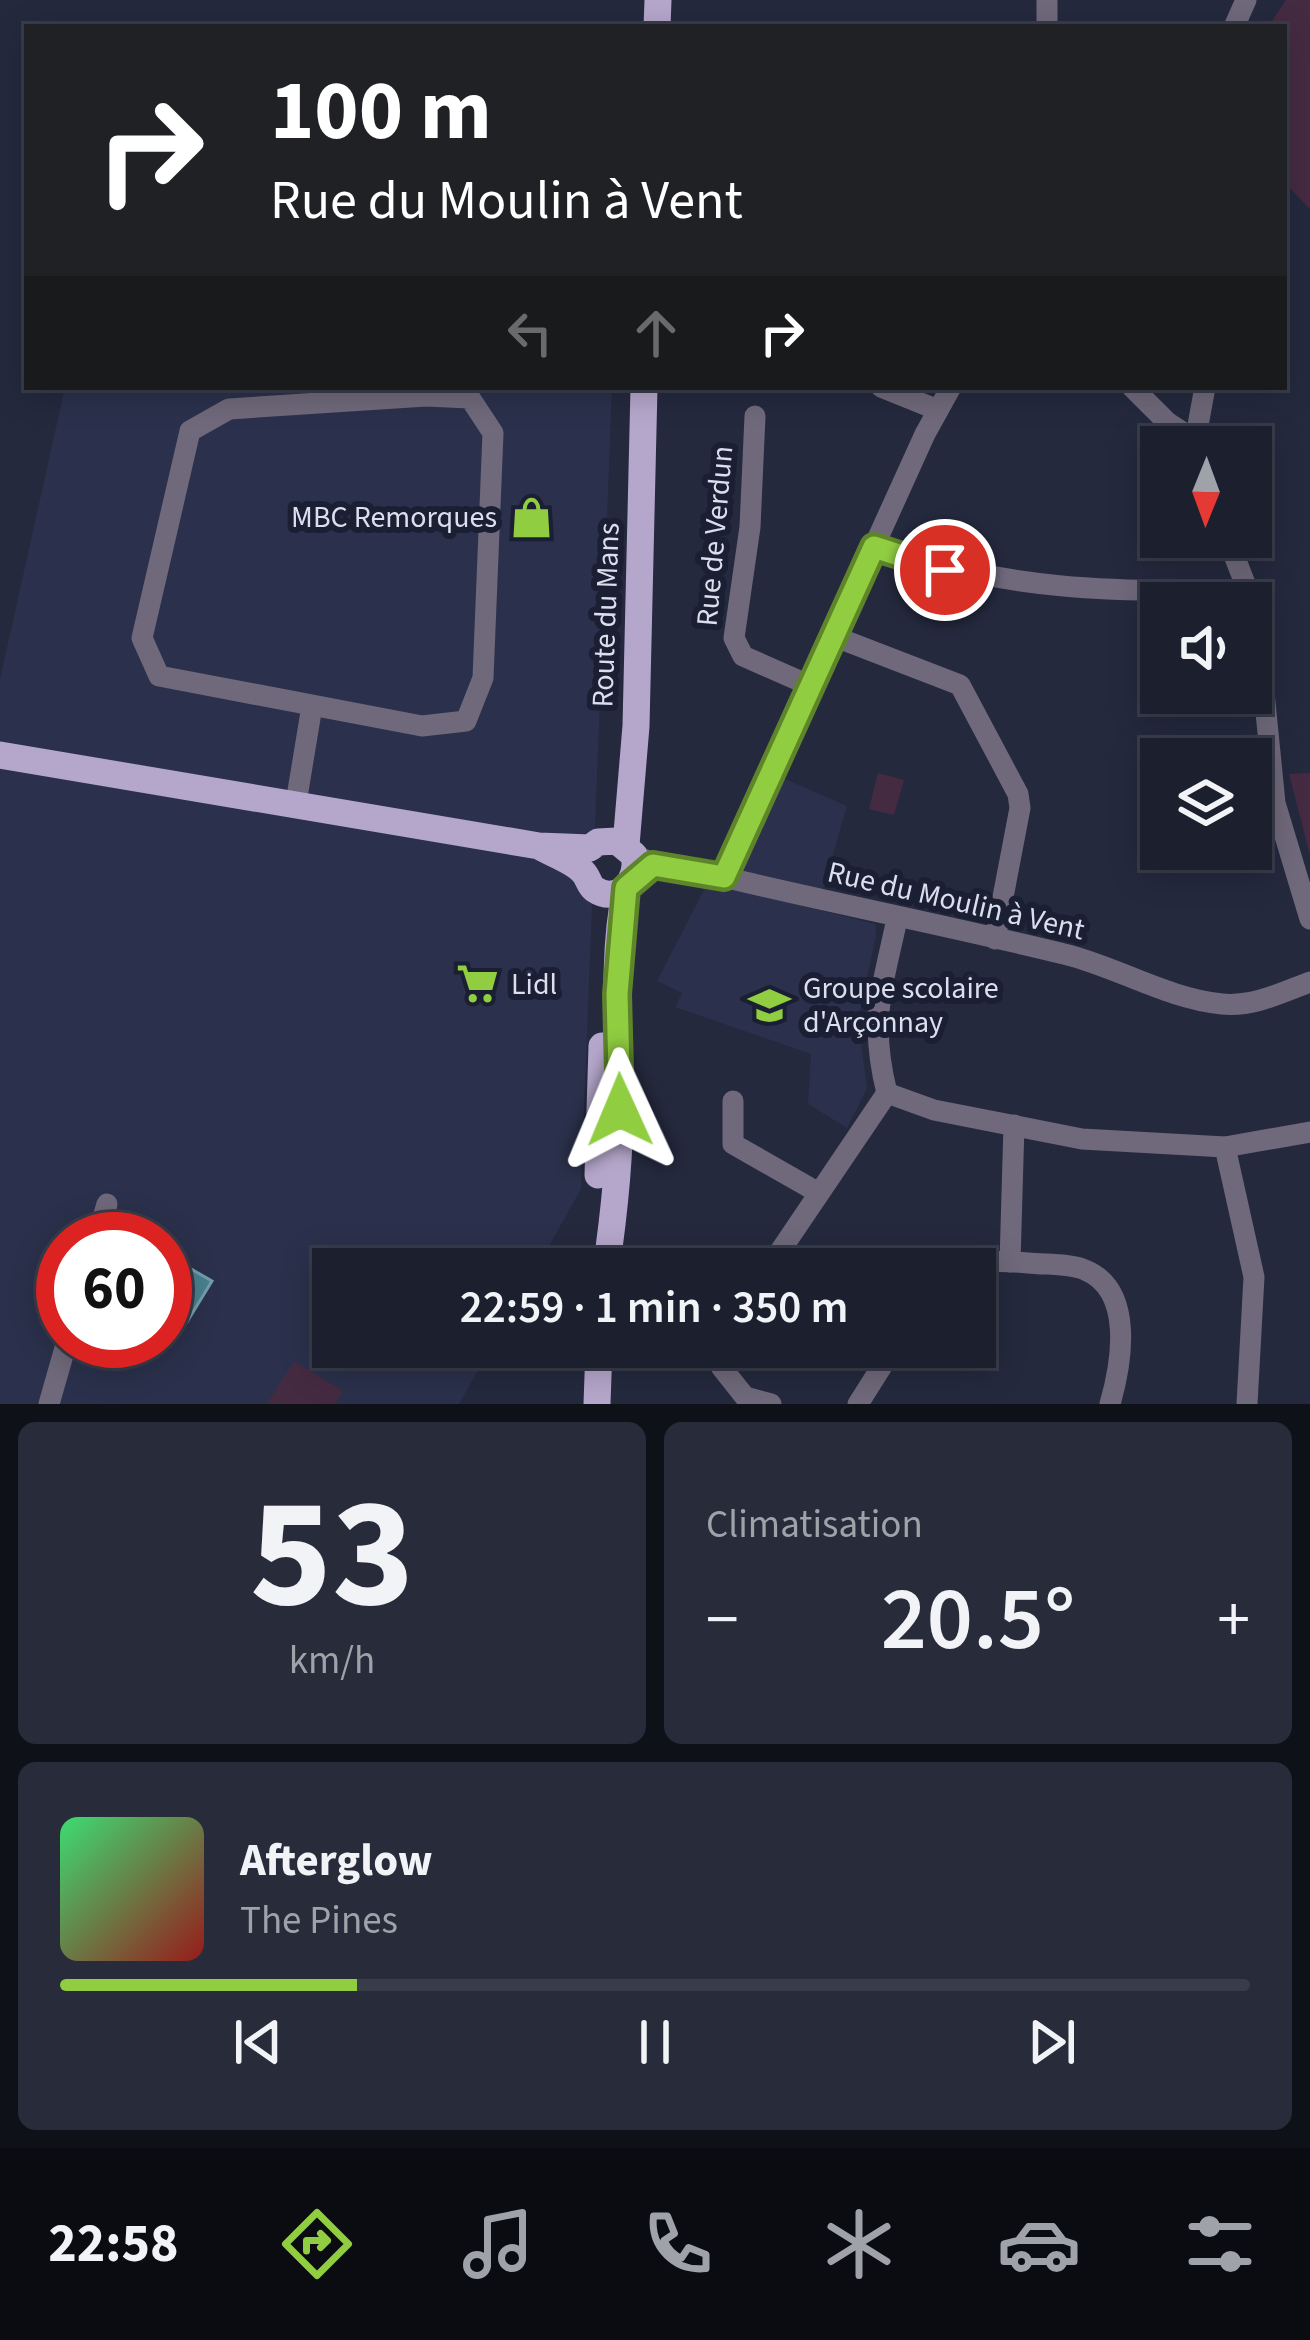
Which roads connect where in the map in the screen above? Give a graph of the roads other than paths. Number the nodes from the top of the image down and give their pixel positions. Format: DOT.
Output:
graph roads {
  1 [pos="634,390"];
  2 [pos="644,390"];
  3 [pos="888,390"];
  4 [pos="949,390"];
  5 [pos="1135,390"];
  6 [pos="1204,390"];
  7 [pos="938,410"];
  8 [pos="755,416"];
  9 [pos="1172,426"];
  10 [pos="1197,426"];
  11 [pos="874,547"];
  12 [pos="1140,593"];
  13 [pos="833,636"];
  14 [pos="811,686"];
  15 [pos="312,706"];
  16 [pos="1267,714"];
  17 [pos="0,755"];
  18 [pos="296,803"];
  19 [pos="1278,814"];
  20 [pos="1272,815"];
  21 [pos="617,865"];
  22 [pos="724,877"];
  23 [pos="897,919"];
  24 [pos="1310,919"];
  25 [pos="995,939"];
  26 [pos="1310,982"];
  27 [pos="886,1093"];
  28 [pos="733,1101"];
  29 [pos="1014,1125"];
  30 [pos="1310,1132"];
  31 [pos="1225,1147"];
  32 [pos="819,1193"];
  33 [pos="107,1204"];
  34 [pos="105,1212"];
  35 [pos="602,1248"];
  36 [pos="782,1248"];
  37 [pos="1010,1262"];
  38 [pos="996,1263"];
  39 [pos="60,1368"];
  40 [pos="598,1368"];
  41 [pos="722,1368"];
  42 [pos="881,1368"];
  43 [pos="49,1404"];
  44 [pos="597,1404"];
  45 [pos="771,1404"];
  46 [pos="858,1404"];
  47 [pos="1110,1404"];
  48 [pos="1247,1404"];
  1 -- 21 [label="main road, Route du Mans"];
  2 -- 21 [label="main road, Route du Mans"];
  3 -- 7 [label="street"];
  4 -- 7 [label="street"];
  5 -- 9 [label="street"];
  6 -- 10 [label="street"];
  7 -- 11 [label="street"];
  8 -- 14 [label="street, Rue de Verdun"];
  11 -- 12 [label="street"];
  11 -- 13 [label="street"];
  13 -- 14 [label="street"];
  13 -- 25 [label="street"];
  14 -- 22 [label="street"];
  15 -- 15 [label="street"];
  15 -- 18 [label="street"];
  16 -- 19 [label="street"];
  17 -- 18 [label="main road"];
  18 -- 21 [label="main road"];
  19 -- 20 [label="street"];
  19 -- 24 [label="street"];
  21 -- 22 [label="street, Rue du Moulin à Vent"];
  21 -- 35 [label="main road, Route du Mans"];
  22 -- 23 [label="street, Rue du Moulin à Vent"];
  23 -- 25 [label="street, Rue du Moulin à Vent"];
  23 -- 27 [label="street"];
  25 -- 26 [label="street, Rue du Moulin à Vent"];
  27 -- 29 [label="street"];
  27 -- 32 [label="street"];
  28 -- 32 [label="street"];
  29 -- 31 [label="street"];
  29 -- 37 [label="street"];
  30 -- 31 [label="street"];
  31 -- 48 [label="street"];
  32 -- 36 [label="street"];
  33 -- 34 [label="street"];
  37 -- 38 [label="street"];
  37 -- 47 [label="street"];
  39 -- 43 [label="street"];
  40 -- 44 [label="main road"];
  41 -- 45 [label="street"];
  42 -- 46 [label="street"];
}
